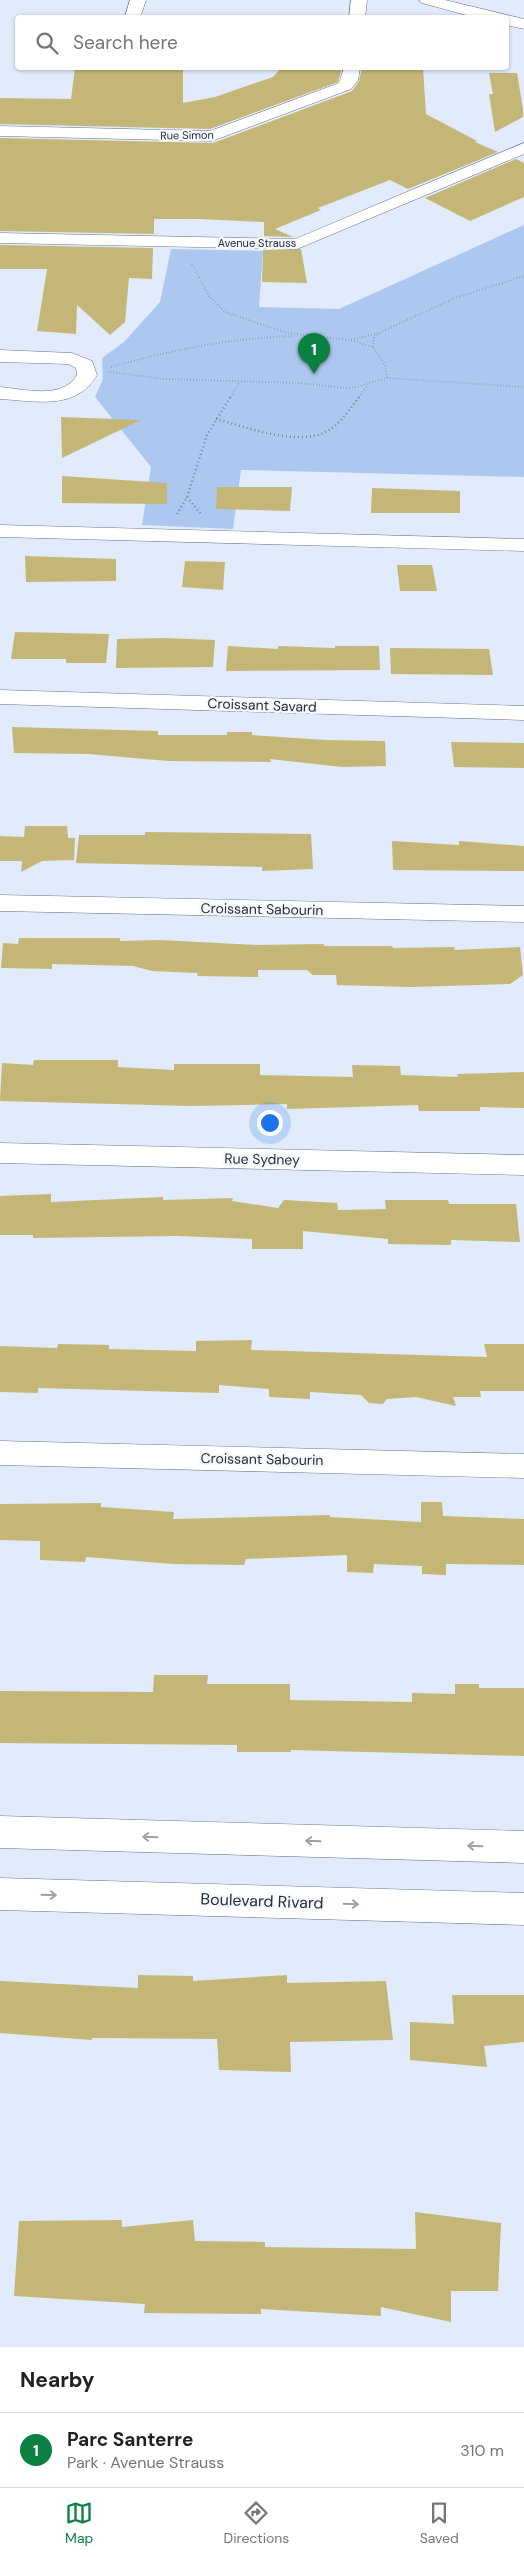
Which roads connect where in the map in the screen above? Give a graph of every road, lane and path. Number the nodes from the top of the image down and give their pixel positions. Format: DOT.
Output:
graph roads {
  1 [pos="138,0"];
  2 [pos="359,0"];
  3 [pos="427,0"];
  4 [pos="134,15"];
  5 [pos="357,15"];
  6 [pos="485,15"];
  7 [pos="509,21"];
  8 [pos="524,24"];
  9 [pos="352,70"];
  10 [pos="0,132"];
  11 [pos="524,148"];
  12 [pos="0,238"];
  13 [pos="189,260"];
  14 [pos="524,276"];
  15 [pos="379,333"];
  16 [pos="306,336"];
  17 [pos="350,340"];
  18 [pos="373,347"];
  19 [pos="0,356"];
  20 [pos="387,378"];
  21 [pos="239,382"];
  22 [pos="368,384"];
  23 [pos="524,387"];
  24 [pos="0,394"];
  25 [pos="216,419"];
  26 [pos="187,497"];
  27 [pos="0,531"];
  28 [pos="524,544"];
  29 [pos="0,697"];
  30 [pos="524,713"];
  31 [pos="0,904"];
  32 [pos="524,914"];
  33 [pos="0,1153"];
  34 [pos="524,1165"];
  35 [pos="0,1453"];
  36 [pos="524,1466"];
  37 [pos="0,1832"];
  38 [pos="524,1848"];
  39 [pos="0,1894"];
  40 [pos="524,1909"];
  1 -- 4 [label="street"];
  2 -- 5 [label="street"];
  3 -- 6 [label="street"];
  7 -- 8 [label="street"];
  9 -- 10 [label="street, Rue Simon"];
  11 -- 12 [label="street, Avenue Strauss"];
  13 -- 16 [label="path"];
  14 -- 15 [label="path"];
  15 -- 17 [label="path"];
  15 -- 18 [label="path"];
  16 -- 17 [label="path"];
  16 -- 21 [label="path"];
  17 -- 18 [label="path"];
  18 -- 20 [label="path"];
  19 -- 24 [label="street"];
  20 -- 22 [label="path"];
  20 -- 23 [label="path"];
  21 -- 22 [label="path"];
  21 -- 25 [label="path"];
  22 -- 25 [label="path"];
  25 -- 26 [label="path"];
  27 -- 28 [label="street"];
  29 -- 30 [label="street, Croissant Savard"];
  31 -- 32 [label="street, Croissant Sabourin"];
  33 -- 34 [label="street, Rue Sydney"];
  35 -- 36 [label="street, Croissant Sabourin"];
  38 -- 37 [label="street, one-way"];
  39 -- 40 [label="street, Boulevard Rivard, one-way"];
}
